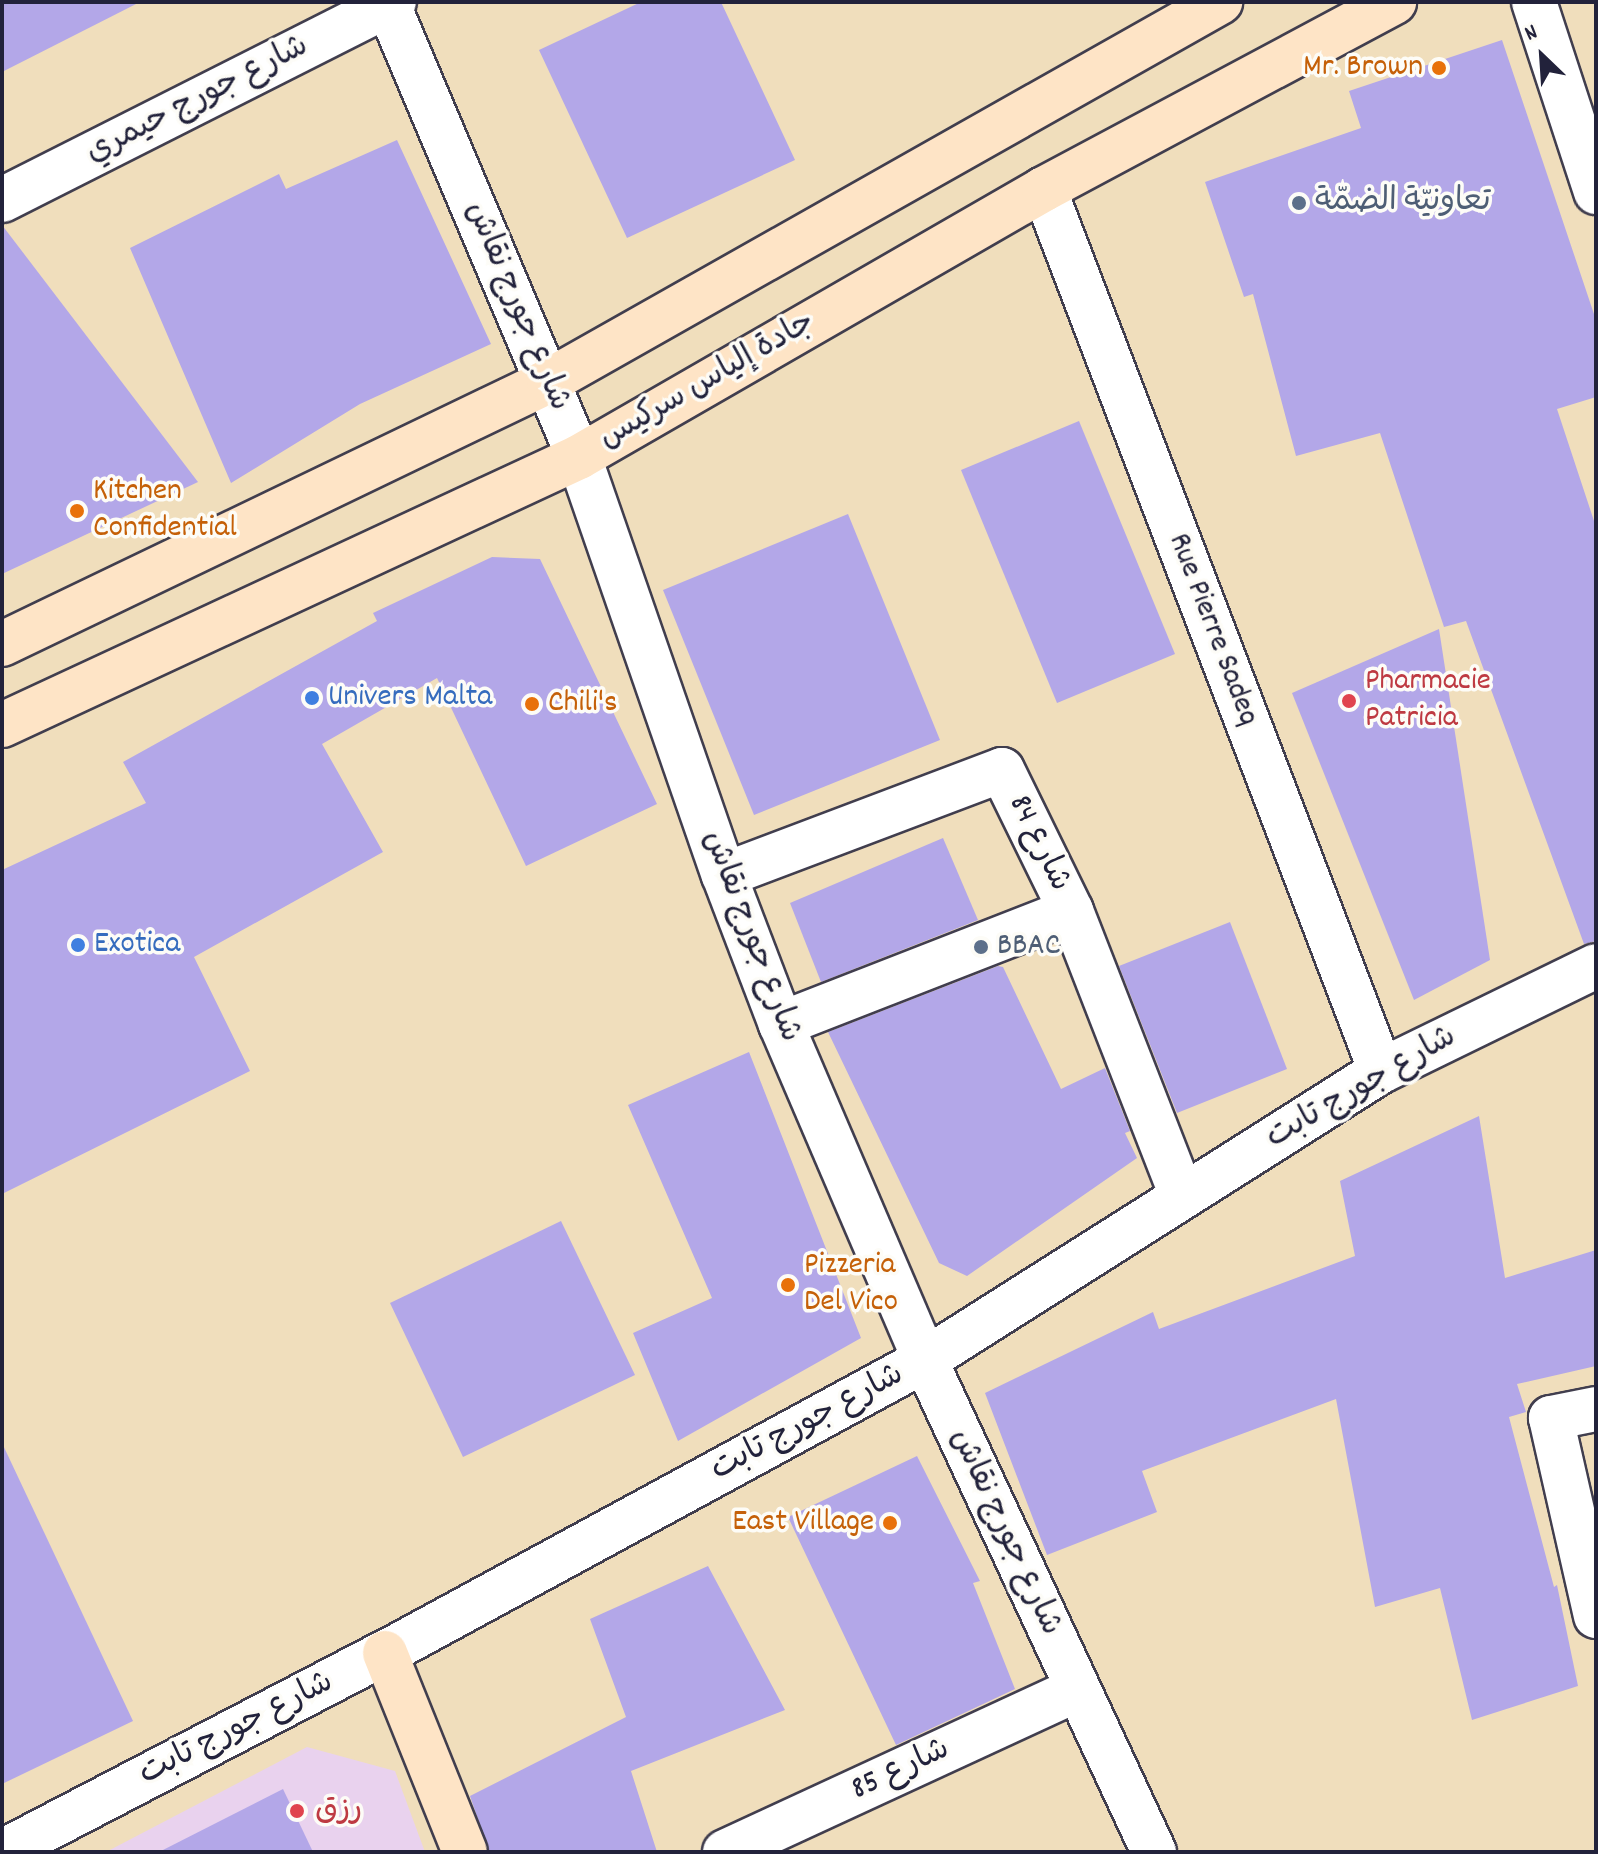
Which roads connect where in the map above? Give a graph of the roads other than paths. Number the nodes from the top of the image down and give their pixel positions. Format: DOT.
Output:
graph roads {
  1 [pos="1220,2"];
  2 [pos="1394,2"];
  3 [pos="1534,2"];
  4 [pos="391,4"];
  5 [pos="1044,189"];
  6 [pos="1596,192"];
  7 [pos="2,200"];
  8 [pos="549,381"];
  9 [pos="579,457"];
  10 [pos="2,644"];
  11 [pos="2,725"];
  12 [pos="724,875"];
  13 [pos="1071,911"];
  14 [pos="1596,966"];
  15 [pos="781,1024"];
  16 [pos="1381,1071"];
  17 [pos="1182,1195"];
  18 [pos="925,1360"];
  19 [pos="1596,1409"];
  20 [pos="1596,1616"];
  21 [pos="385,1653"];
  22 [pos="1076,1690"];
  23 [pos="2,1852"];
  24 [pos="465,1852"];
  25 [pos="725,1852"];
  26 [pos="1154,1852"];
  1 -- 8 [label="main road"];
  2 -- 5 [label="main road, جادة إلياس سركيس"];
  3 -- 6 [label="street"];
  4 -- 7 [label="street, شارع جورج حيمري"];
  4 -- 8 [label="street, شارع جورج نقاش"];
  5 -- 9 [label="main road, جادة إلياس سركيس"];
  5 -- 16 [label="street, Rue Pierre Sadeq"];
  8 -- 9 [label="street, شارع جورج نقاش"];
  8 -- 10 [label="main road"];
  9 -- 11 [label="main road, جادة إلياس سركيس"];
  9 -- 12 [label="street, شارع جورج نقاش"];
  12 -- 13 [label="street, شارع 84"];
  12 -- 15 [label="street, شارع جورج نقاش"];
  13 -- 15 [label="street"];
  13 -- 17 [label="street, شارع 84"];
  14 -- 16 [label="street, شارع جورج تابت"];
  15 -- 18 [label="street, شارع جورج نقاش"];
  16 -- 17 [label="street, شارع جورج تابت"];
  17 -- 18 [label="street, شارع جورج تابت"];
  18 -- 21 [label="street, شارع جورج تابت"];
  18 -- 22 [label="street, شارع جورج نقاش"];
  19 -- 20 [label="street"];
  21 -- 23 [label="street, شارع جورج تابت"];
  21 -- 24 [label="main road"];
  22 -- 25 [label="street, شارع 85"];
  22 -- 26 [label="street, شارع جورج نقاش"];
}
